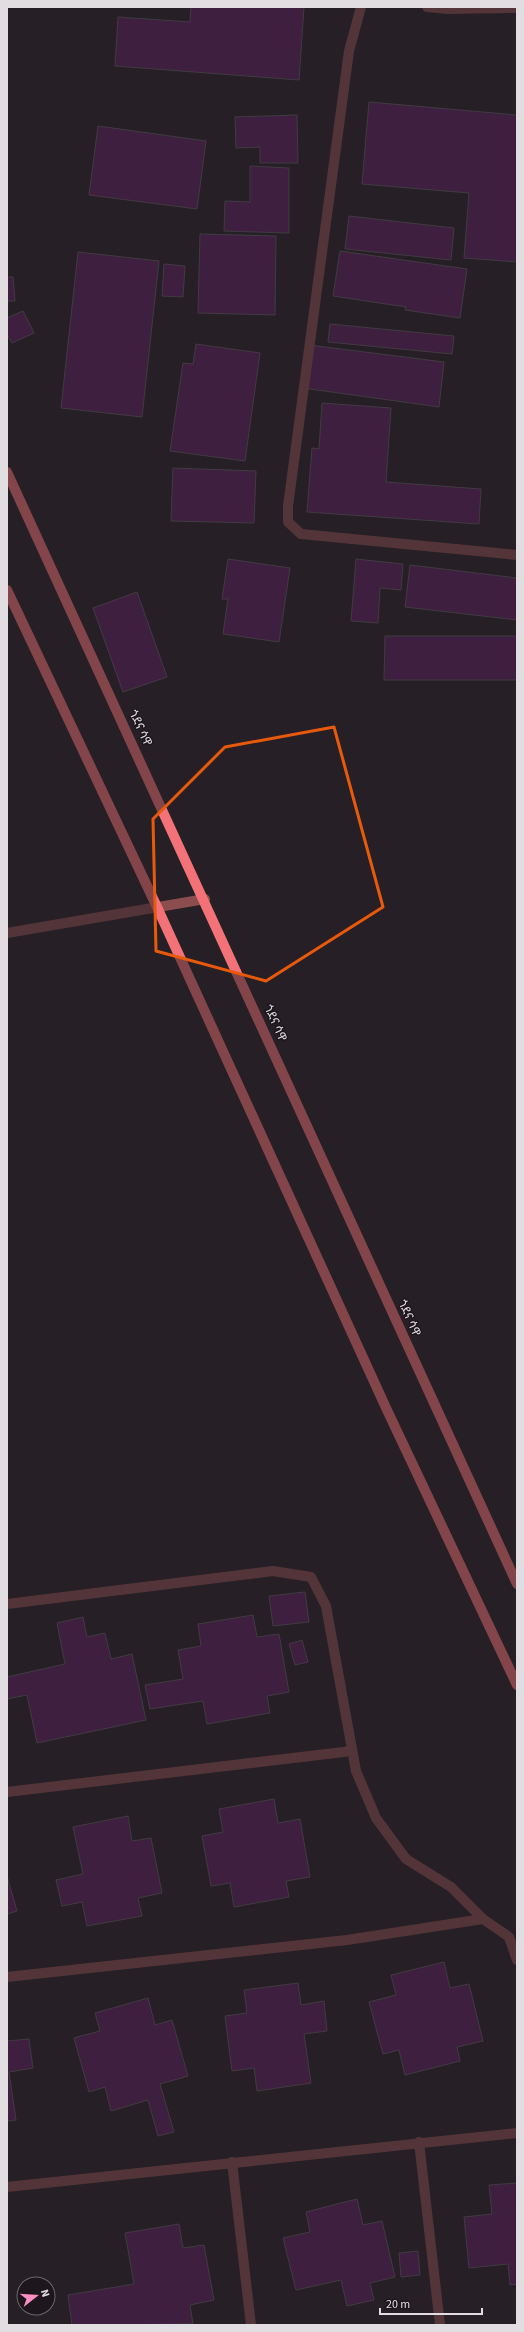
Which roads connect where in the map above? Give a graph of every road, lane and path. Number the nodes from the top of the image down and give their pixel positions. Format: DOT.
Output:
graph roads {
  1 [pos="361,7"];
  2 [pos="427,7"];
  3 [pos="515,9"];
  4 [pos="7,472"];
  5 [pos="517,555"];
  6 [pos="7,590"];
  7 [pos="205,899"];
  8 [pos="157,907"];
  9 [pos="7,932"];
  10 [pos="517,1584"];
  11 [pos="7,1604"];
  12 [pos="517,1685"];
  13 [pos="352,1751"];
  14 [pos="7,1792"];
  15 [pos="483,1919"];
  16 [pos="517,1960"];
  17 [pos="7,1977"];
  18 [pos="517,2133"];
  19 [pos="419,2142"];
  20 [pos="232,2162"];
  21 [pos="7,2187"];
  22 [pos="252,2325"];
  23 [pos="440,2325"];
  1 -- 5 [label="street"];
  2 -- 3 [label="street"];
  4 -- 7 [label="main road, ጎደና ሳዋ"];
  6 -- 8 [label="main road"];
  7 -- 8 [label="street"];
  7 -- 10 [label="main road, ጎደና ሳዋ"];
  8 -- 9 [label="street"];
  8 -- 12 [label="main road"];
  11 -- 13 [label="street"];
  13 -- 14 [label="street"];
  13 -- 15 [label="street"];
  15 -- 16 [label="street"];
  15 -- 17 [label="street"];
  18 -- 19 [label="street"];
  19 -- 20 [label="street"];
  19 -- 23 [label="street"];
  20 -- 21 [label="street"];
  20 -- 22 [label="street"];
}
